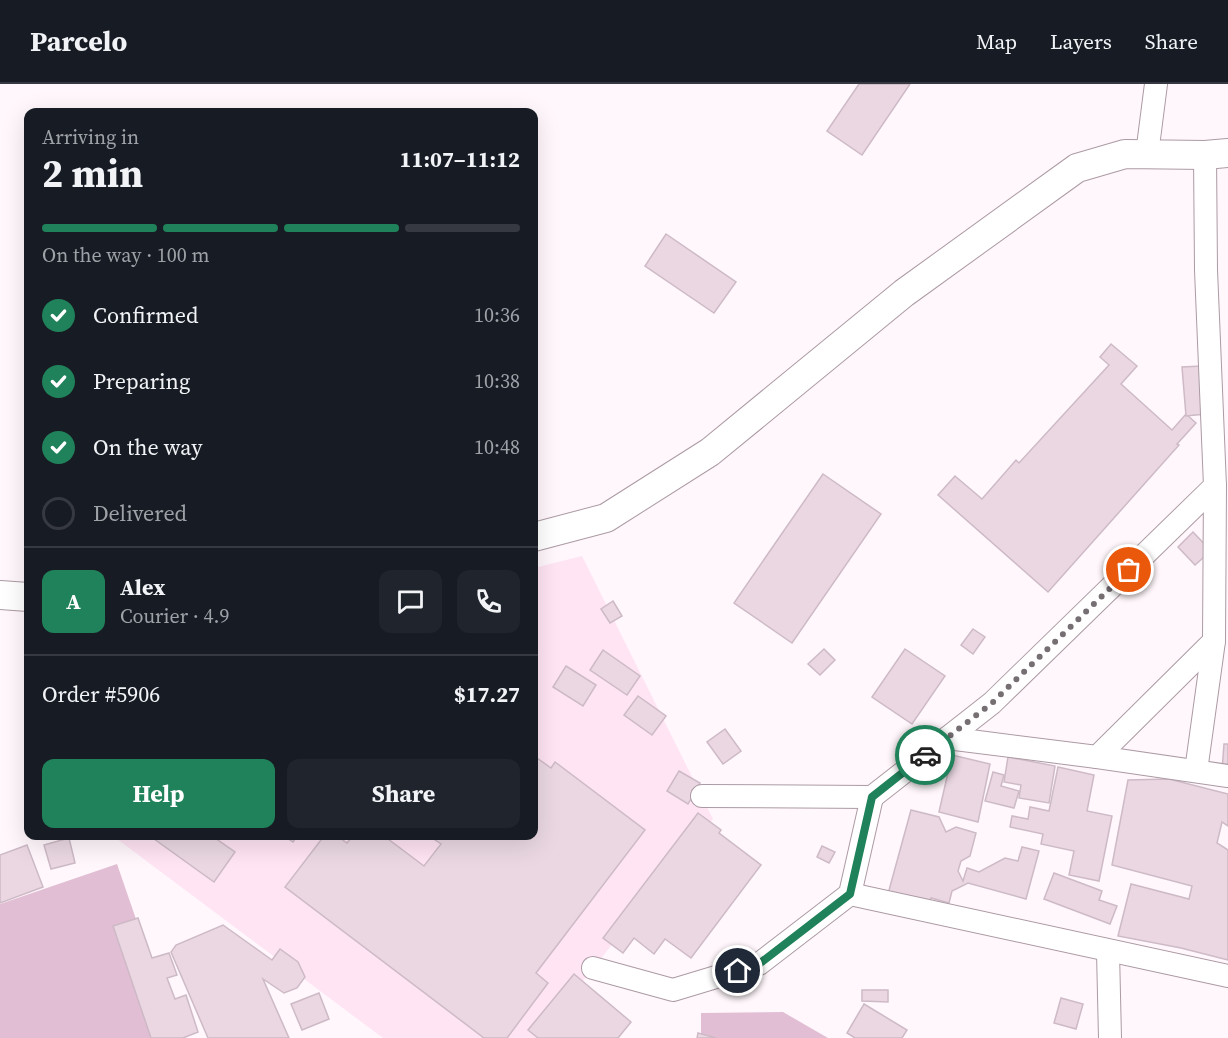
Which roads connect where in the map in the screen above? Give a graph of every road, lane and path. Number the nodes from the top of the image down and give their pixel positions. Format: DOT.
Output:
graph roads {
  1 [pos="1156,84"];
  2 [pos="1147,154"];
  3 [pos="1217,154"];
  4 [pos="1215,486"];
  5 [pos="538,536"];
  6 [pos="0,595"];
  7 [pos="24,597"];
  8 [pos="1214,641"];
  9 [pos="947,738"];
  10 [pos="1097,757"];
  11 [pos="1196,771"];
  12 [pos="1228,776"];
  13 [pos="702,796"];
  14 [pos="872,797"];
  15 [pos="850,894"];
  16 [pos="1108,952"];
  17 [pos="593,968"];
  18 [pos="1228,976"];
  19 [pos="1110,1038"];
  1 -- 2 [label="street"];
  2 -- 3 [label="street"];
  2 -- 5 [label="street"];
  3 -- 4 [label="street"];
  4 -- 8 [label="street"];
  4 -- 9 [label="street"];
  6 -- 7 [label="street"];
  8 -- 10 [label="street"];
  8 -- 11 [label="street"];
  9 -- 10 [label="street"];
  9 -- 14 [label="street"];
  10 -- 11 [label="street"];
  11 -- 12 [label="street"];
  13 -- 14 [label="street"];
  14 -- 15 [label="street"];
  15 -- 16 [label="street"];
  15 -- 17 [label="street"];
  16 -- 18 [label="street"];
  16 -- 19 [label="street"];
}
